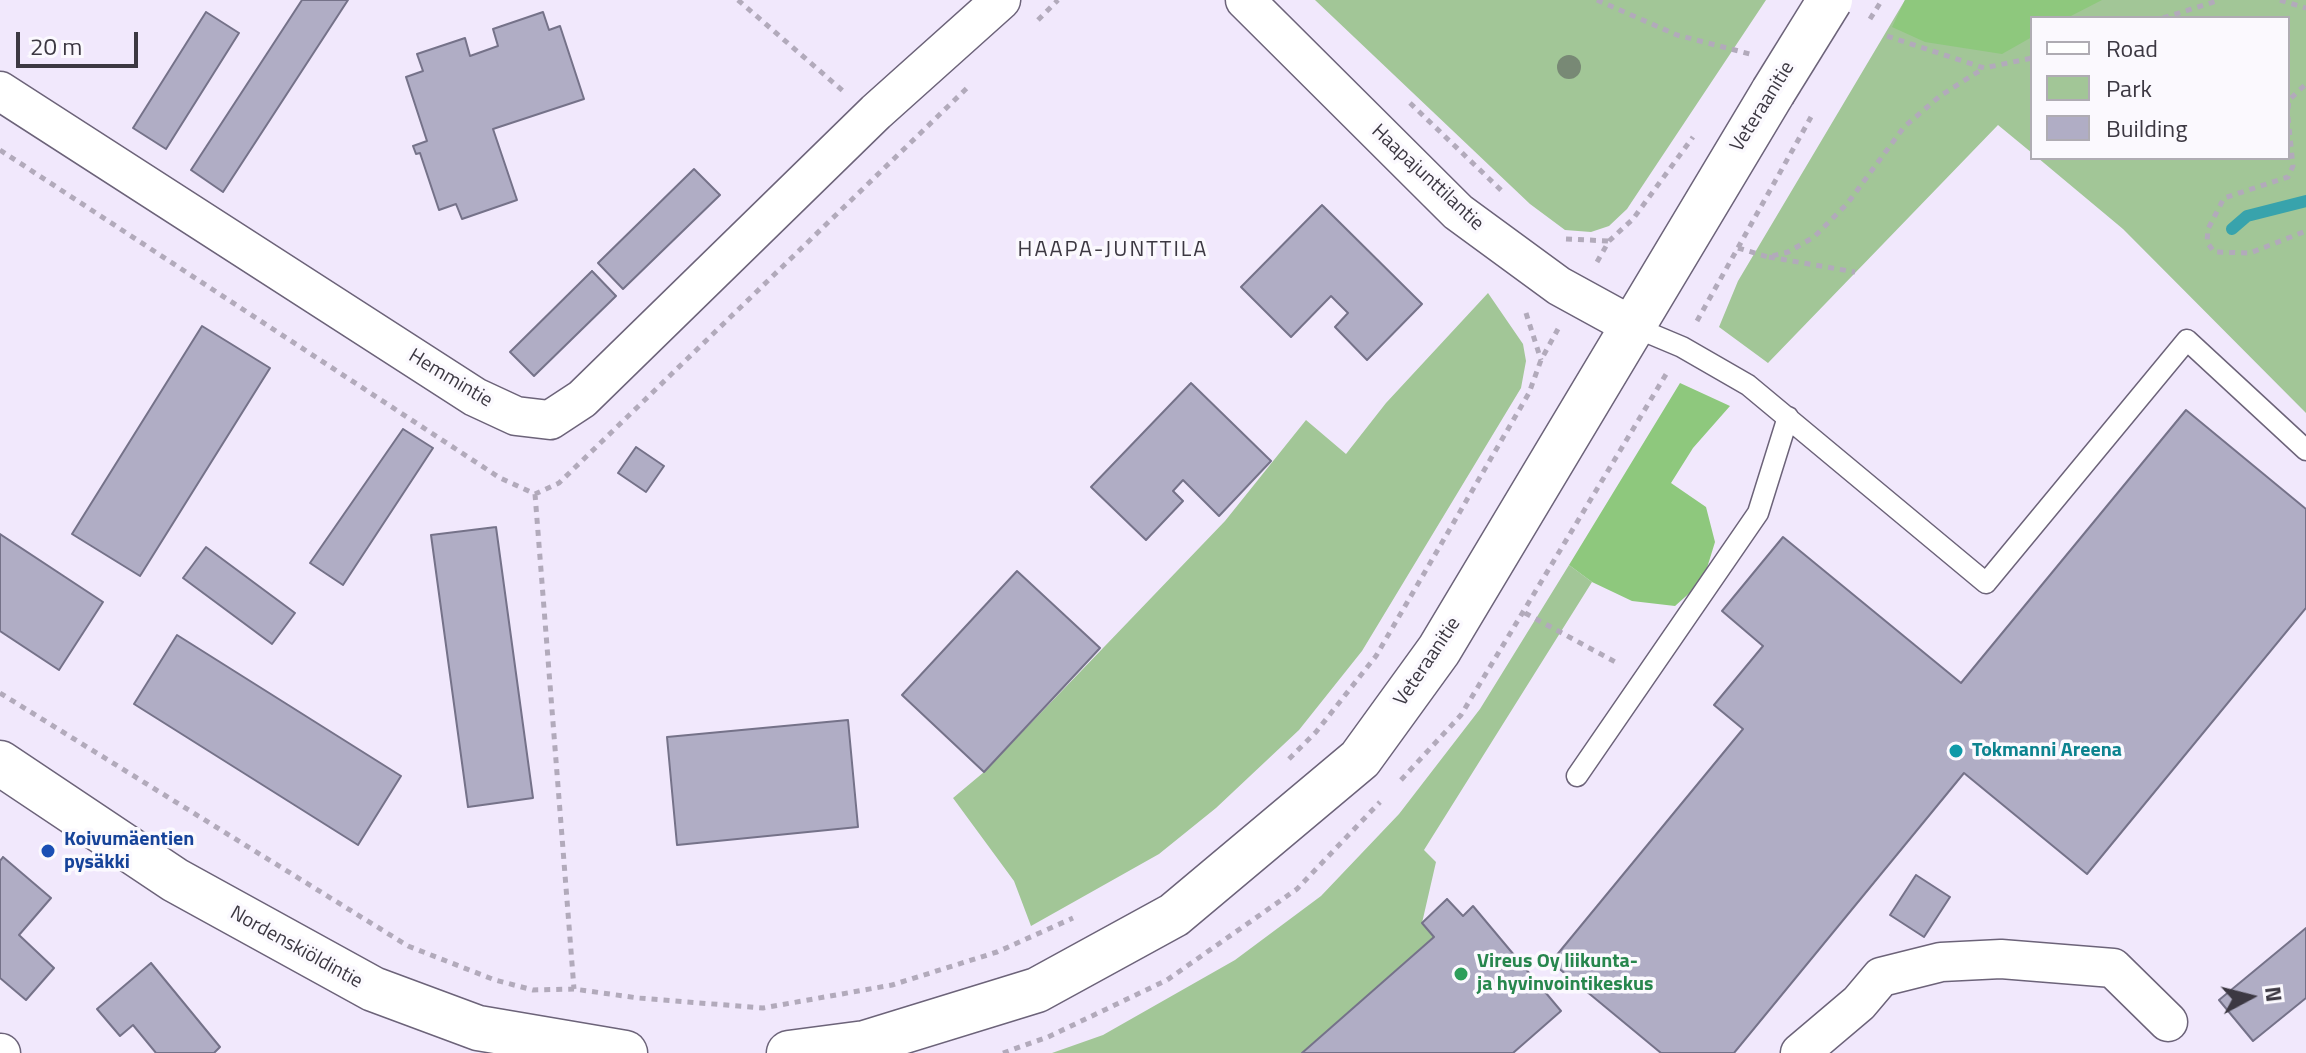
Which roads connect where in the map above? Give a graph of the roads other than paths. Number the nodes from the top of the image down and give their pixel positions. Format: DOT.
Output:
graph roads {
  1 [pos="1001,0"];
  2 [pos="1245,0"];
  3 [pos="1830,0"];
  4 [pos="0,91"];
  5 [pos="1632,326"];
  6 [pos="1788,417"];
  7 [pos="2306,450"];
  8 [pos="0,763"];
  9 [pos="1577,776"];
  10 [pos="2168,1022"];
  11 [pos="625,1053"];
  12 [pos="789,1053"];
  13 [pos="1800,1053"];
  1 -- 4 [label="street, Hemmintie"];
  2 -- 5 [label="street, Haapajunttilantie"];
  3 -- 5 [label="main road, Veteraanitie, bridge"];
  5 -- 6 [label="lane"];
  5 -- 12 [label="main road, Veteraanitie"];
  6 -- 7 [label="lane"];
  6 -- 9 [label="lane"];
  8 -- 11 [label="main road, Nordenskiöldintie"];
  10 -- 13 [label="street"];
}
